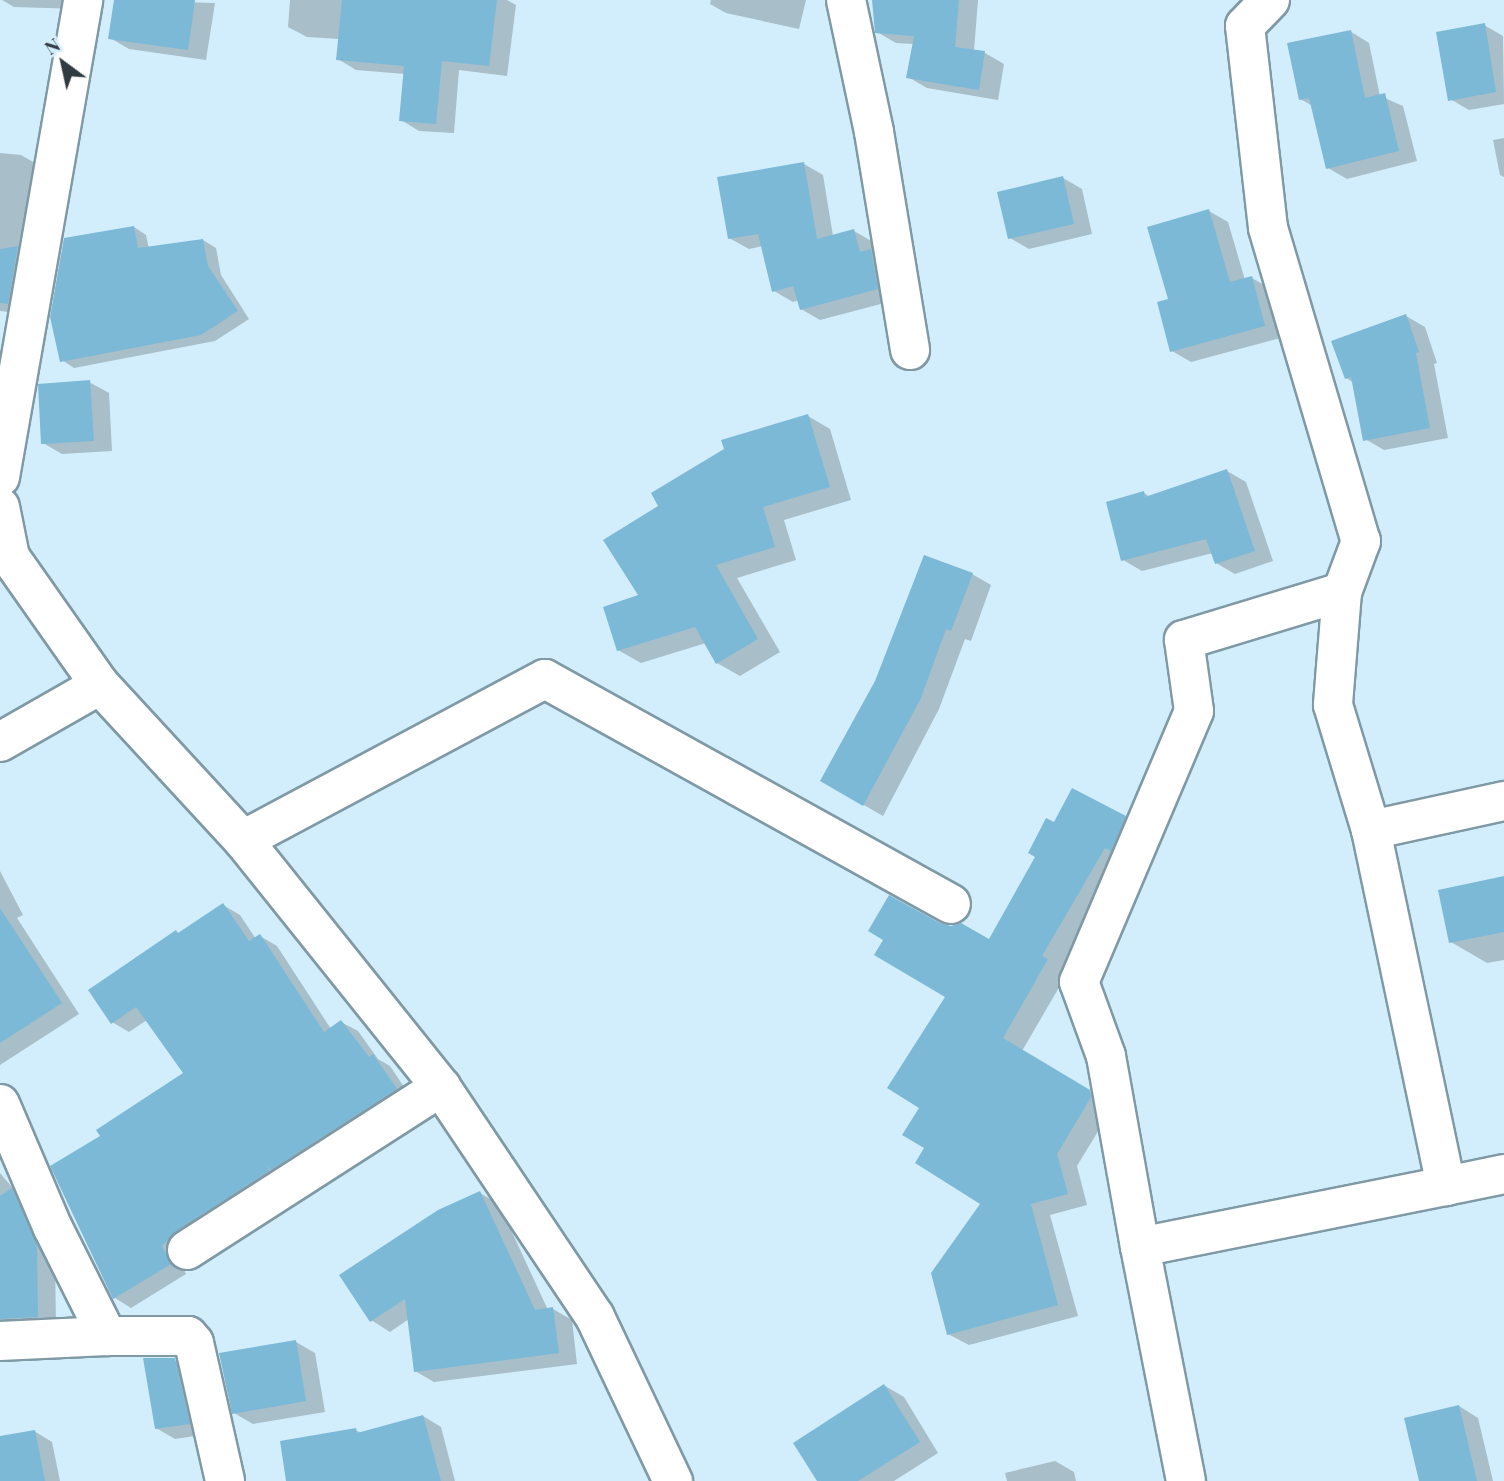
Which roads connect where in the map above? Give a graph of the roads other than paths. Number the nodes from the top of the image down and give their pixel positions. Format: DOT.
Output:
graph roads {
  1 [pos="83,0"];
  2 [pos="846,0"];
  3 [pos="1270,0"];
  4 [pos="910,350"];
  5 [pos="0,477"];
  6 [pos="0,507"];
  7 [pos="1342,592"];
  8 [pos="100,685"];
  9 [pos="0,742"];
  10 [pos="1504,801"];
  11 [pos="1371,830"];
  12 [pos="243,841"];
  13 [pos="951,904"];
  14 [pos="441,1087"];
  15 [pos="0,1104"];
  16 [pos="1504,1174"];
  17 [pos="1446,1186"];
  18 [pos="1140,1247"];
  19 [pos="187,1250"];
  20 [pos="107,1336"];
  21 [pos="0,1341"];
  22 [pos="226,1481"];
  23 [pos="673,1481"];
  24 [pos="1186,1481"];
  1 -- 5 [label="street"];
  2 -- 4 [label="street"];
  3 -- 7 [label="street"];
  6 -- 8 [label="street"];
  7 -- 11 [label="street"];
  7 -- 18 [label="street"];
  8 -- 9 [label="street"];
  8 -- 12 [label="street"];
  10 -- 11 [label="street"];
  11 -- 17 [label="street"];
  12 -- 13 [label="street"];
  12 -- 14 [label="street"];
  14 -- 19 [label="street"];
  14 -- 23 [label="street"];
  15 -- 20 [label="street"];
  16 -- 17 [label="street"];
  17 -- 18 [label="street"];
  18 -- 24 [label="street"];
  20 -- 21 [label="street"];
  20 -- 22 [label="street"];
}
